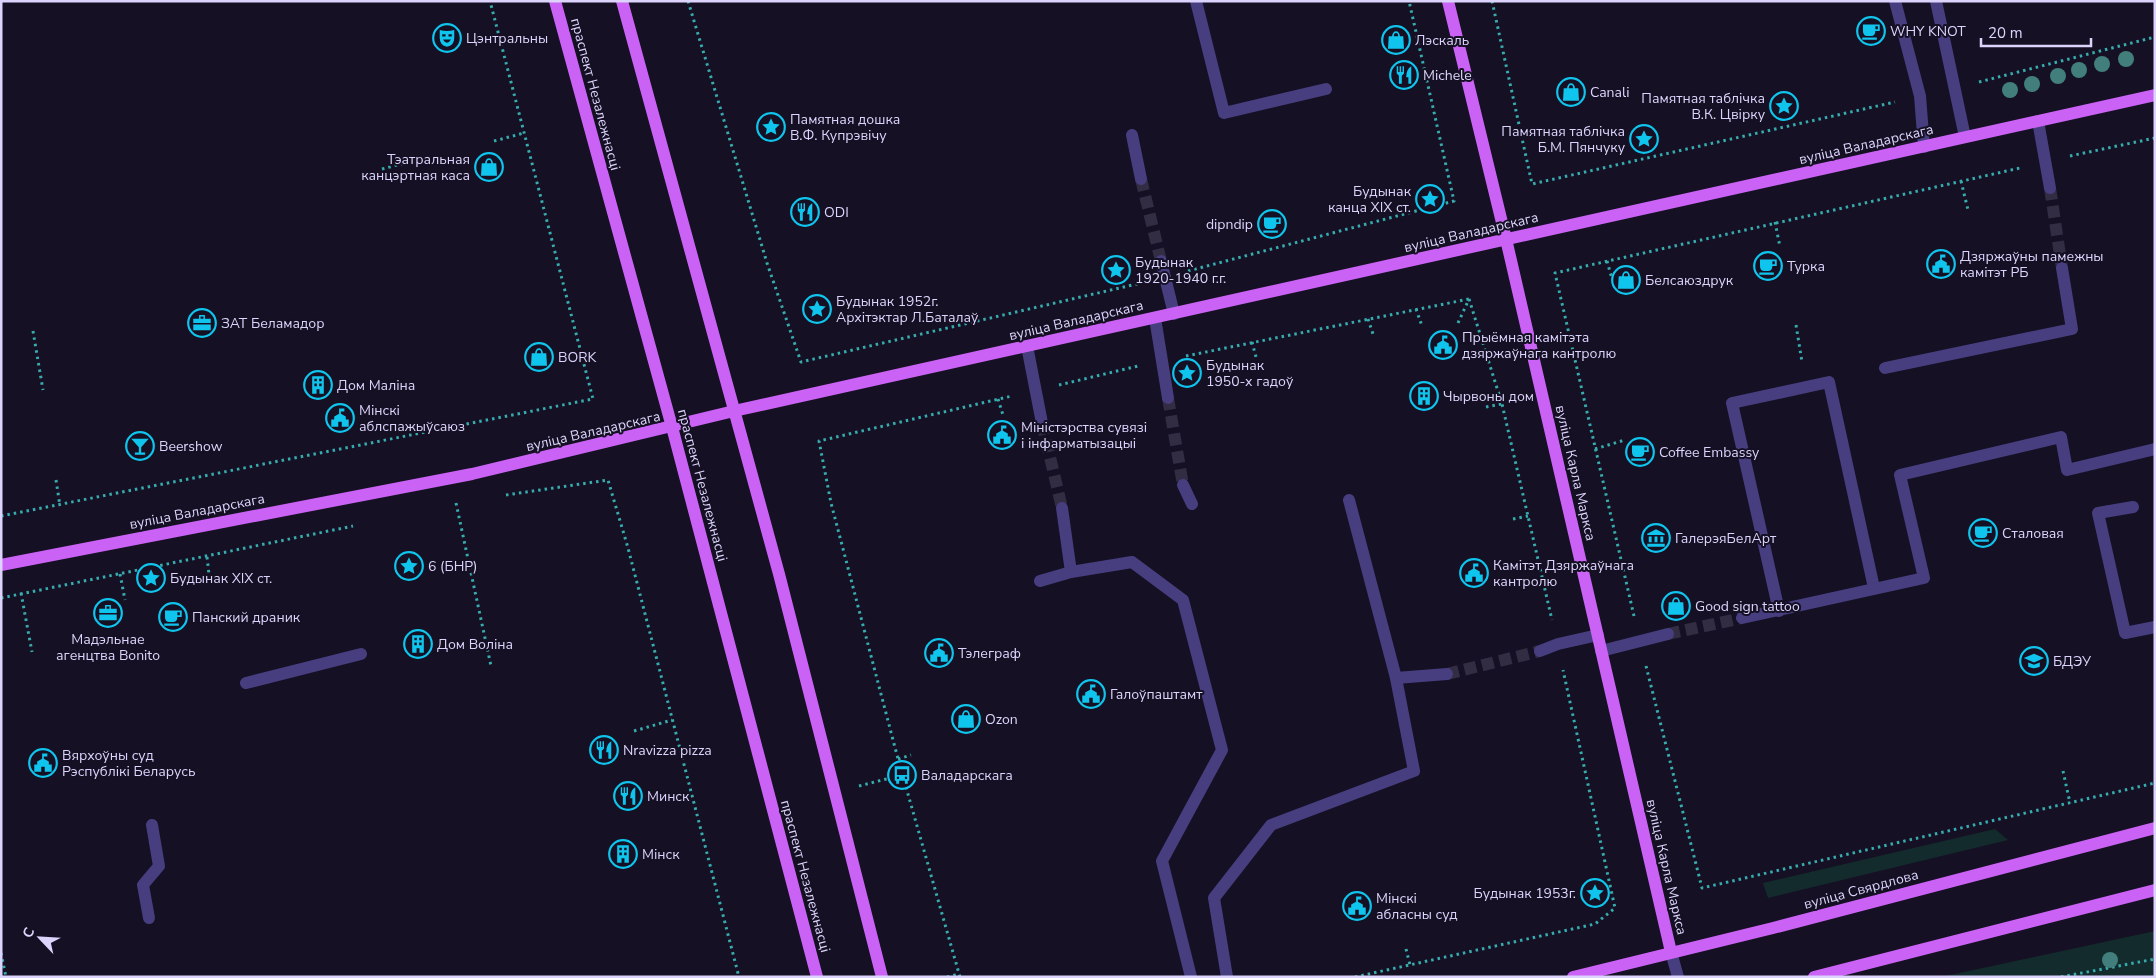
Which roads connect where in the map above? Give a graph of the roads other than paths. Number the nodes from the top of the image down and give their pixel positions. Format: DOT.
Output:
graph roads {
  1 [pos="555,1"];
  2 [pos="622,1"];
  3 [pos="1196,1"];
  4 [pos="1448,1"];
  5 [pos="1895,1"];
  6 [pos="1936,1"];
  7 [pos="1326,89"];
  8 [pos="2155,95"];
  9 [pos="2038,121"];
  10 [pos="1132,135"];
  11 [pos="1965,137"];
  12 [pos="1924,147"];
  13 [pos="1141,179"];
  14 [pos="2050,188"];
  15 [pos="1506,239"];
  16 [pos="1161,261"];
  17 [pos="2062,268"];
  18 [pos="1174,314"];
  19 [pos="1155,318"];
  20 [pos="1027,346"];
  21 [pos="1885,368"];
  22 [pos="1168,398"];
  23 [pos="734,411"];
  24 [pos="1042,423"];
  25 [pos="672,427"];
  26 [pos="2155,449"];
  27 [pos="1183,485"];
  28 [pos="1349,500"];
  29 [pos="1192,504"];
  30 [pos="2133,507"];
  31 [pos="1062,508"];
  32 [pos="1,565"];
  33 [pos="1071,572"];
  34 [pos="1040,581"];
  35 [pos="1874,588"];
  36 [pos="1779,611"];
  37 [pos="1742,618"];
  38 [pos="2155,627"];
  39 [pos="1668,634"];
  40 [pos="1598,635"];
  41 [pos="1540,651"];
  42 [pos="1601,651"];
  43 [pos="361,654"];
  44 [pos="1447,674"];
  45 [pos="1396,678"];
  46 [pos="246,683"];
  47 [pos="152,825"];
  48 [pos="2155,828"];
  49 [pos="2155,890"];
  50 [pos="149,918"];
  51 [pos="1671,952"];
  52 [pos="817,977"];
  53 [pos="882,977"];
  54 [pos="1191,977"];
  55 [pos="1227,977"];
  56 [pos="1573,977"];
  57 [pos="1678,977"];
  58 [pos="1814,977"];
  1 -- 25 [label="main road, праспект Незалежнасці"];
  2 -- 23 [label="main road"];
  3 -- 7 [label="street"];
  4 -- 15 [label="main road, вуліца Карла Маркса"];
  5 -- 12 [label="street"];
  6 -- 11 [label="street"];
  8 -- 9 [label="main road, вуліца Валадарскага"];
  9 -- 11 [label="main road, вуліца Валадарскага"];
  9 -- 14 [label="street"];
  10 -- 13 [label="street"];
  11 -- 12 [label="main road, вуліца Валадарскага"];
  12 -- 15 [label="main road, вуліца Валадарскага"];
  15 -- 18 [label="main road, вуліца Валадарскага"];
  15 -- 40 [label="main road, вуліца Карла Маркса"];
  16 -- 18 [label="street"];
  17 -- 21 [label="street"];
  18 -- 19 [label="main road, вуліца Валадарскага"];
  19 -- 20 [label="main road, вуліца Валадарскага"];
  19 -- 22 [label="street"];
  20 -- 23 [label="main road, вуліца Валадарскага"];
  20 -- 24 [label="street"];
  23 -- 25 [label="main road, вуліца Валадарскага"];
  23 -- 53 [label="main road"];
  25 -- 32 [label="main road, вуліца Валадарскага"];
  25 -- 52 [label="main road, праспект Незалежнасці"];
  26 -- 35 [label="street"];
  27 -- 29 [label="street"];
  28 -- 45 [label="street"];
  30 -- 38 [label="street"];
  31 -- 33 [label="street"];
  33 -- 34 [label="street"];
  33 -- 54 [label="street"];
  35 -- 36 [label="street"];
  35 -- 36 [label="street"];
  36 -- 37 [label="street"];
  39 -- 42 [label="street"];
  40 -- 41 [label="street"];
  40 -- 42 [label="main road, вуліца Карла Маркса"];
  42 -- 51 [label="main road, вуліца Карла Маркса"];
  43 -- 46 [label="street"];
  44 -- 45 [label="street"];
  45 -- 55 [label="street"];
  47 -- 50 [label="street"];
  48 -- 51 [label="main road, вуліца Свярдлова"];
  49 -- 58 [label="main road"];
  51 -- 56 [label="main road, вуліца Свярдлова"];
  51 -- 57 [label="street"];
}
